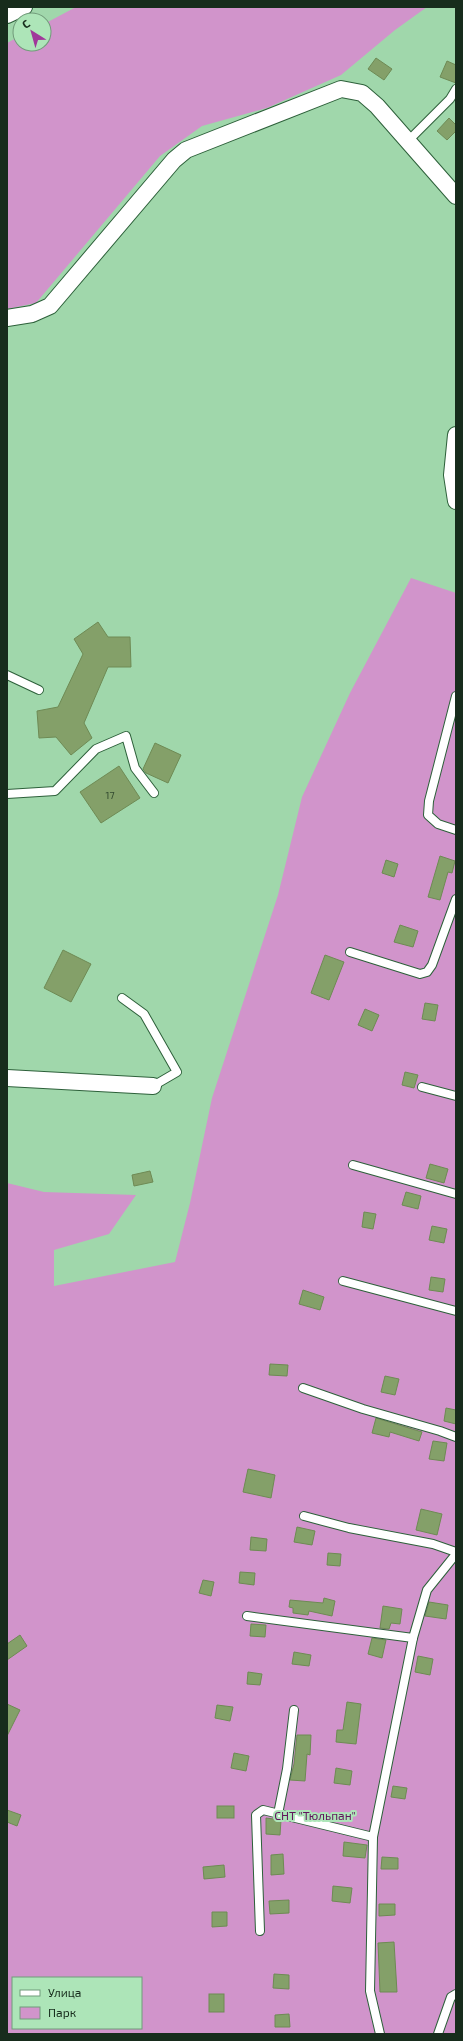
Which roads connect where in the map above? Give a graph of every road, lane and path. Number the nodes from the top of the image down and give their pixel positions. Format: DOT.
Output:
graph roads {
  1 [pos="24,7"];
  2 [pos="7,15"];
  3 [pos="456,89"];
  4 [pos="453,100"];
  5 [pos="408,141"];
  6 [pos="456,196"];
  7 [pos="7,318"];
  8 [pos="456,435"];
  9 [pos="456,501"];
  10 [pos="7,675"];
  11 [pos="39,690"];
  12 [pos="456,696"];
  13 [pos="453,719"];
  14 [pos="154,793"];
  15 [pos="7,794"];
  16 [pos="456,830"];
  17 [pos="456,899"];
  18 [pos="350,952"];
  19 [pos="122,998"];
  20 [pos="7,1078"];
  21 [pos="153,1086"];
  22 [pos="422,1087"];
  23 [pos="456,1096"];
  24 [pos="353,1165"];
  25 [pos="456,1194"];
  26 [pos="343,1281"];
  27 [pos="456,1310"];
  28 [pos="303,1388"];
  29 [pos="456,1437"];
  30 [pos="304,1516"];
  31 [pos="456,1553"];
  32 [pos="247,1616"];
  33 [pos="413,1638"];
  34 [pos="294,1710"];
  35 [pos="278,1814"];
  36 [pos="373,1837"];
  37 [pos="260,1931"];
  38 [pos="456,1994"];
  39 [pos="380,2034"];
  40 [pos="438,2034"];
  1 -- 2 [label="street"];
  3 -- 4 [label="lane"];
  4 -- 5 [label="lane"];
  5 -- 6 [label="street"];
  5 -- 7 [label="street"];
  8 -- 9 [label="street"];
  10 -- 11 [label="lane"];
  12 -- 13 [label="lane"];
  13 -- 16 [label="lane"];
  14 -- 15 [label="lane"];
  17 -- 18 [label="lane"];
  19 -- 21 [label="lane"];
  20 -- 21 [label="street"];
  22 -- 23 [label="lane"];
  24 -- 25 [label="lane"];
  26 -- 27 [label="lane"];
  28 -- 29 [label="lane"];
  30 -- 31 [label="lane"];
  31 -- 33 [label="lane"];
  32 -- 33 [label="lane"];
  33 -- 36 [label="lane"];
  34 -- 35 [label="lane"];
  35 -- 36 [label="lane"];
  35 -- 37 [label="lane"];
  36 -- 39 [label="lane"];
  38 -- 40 [label="lane"];
}
